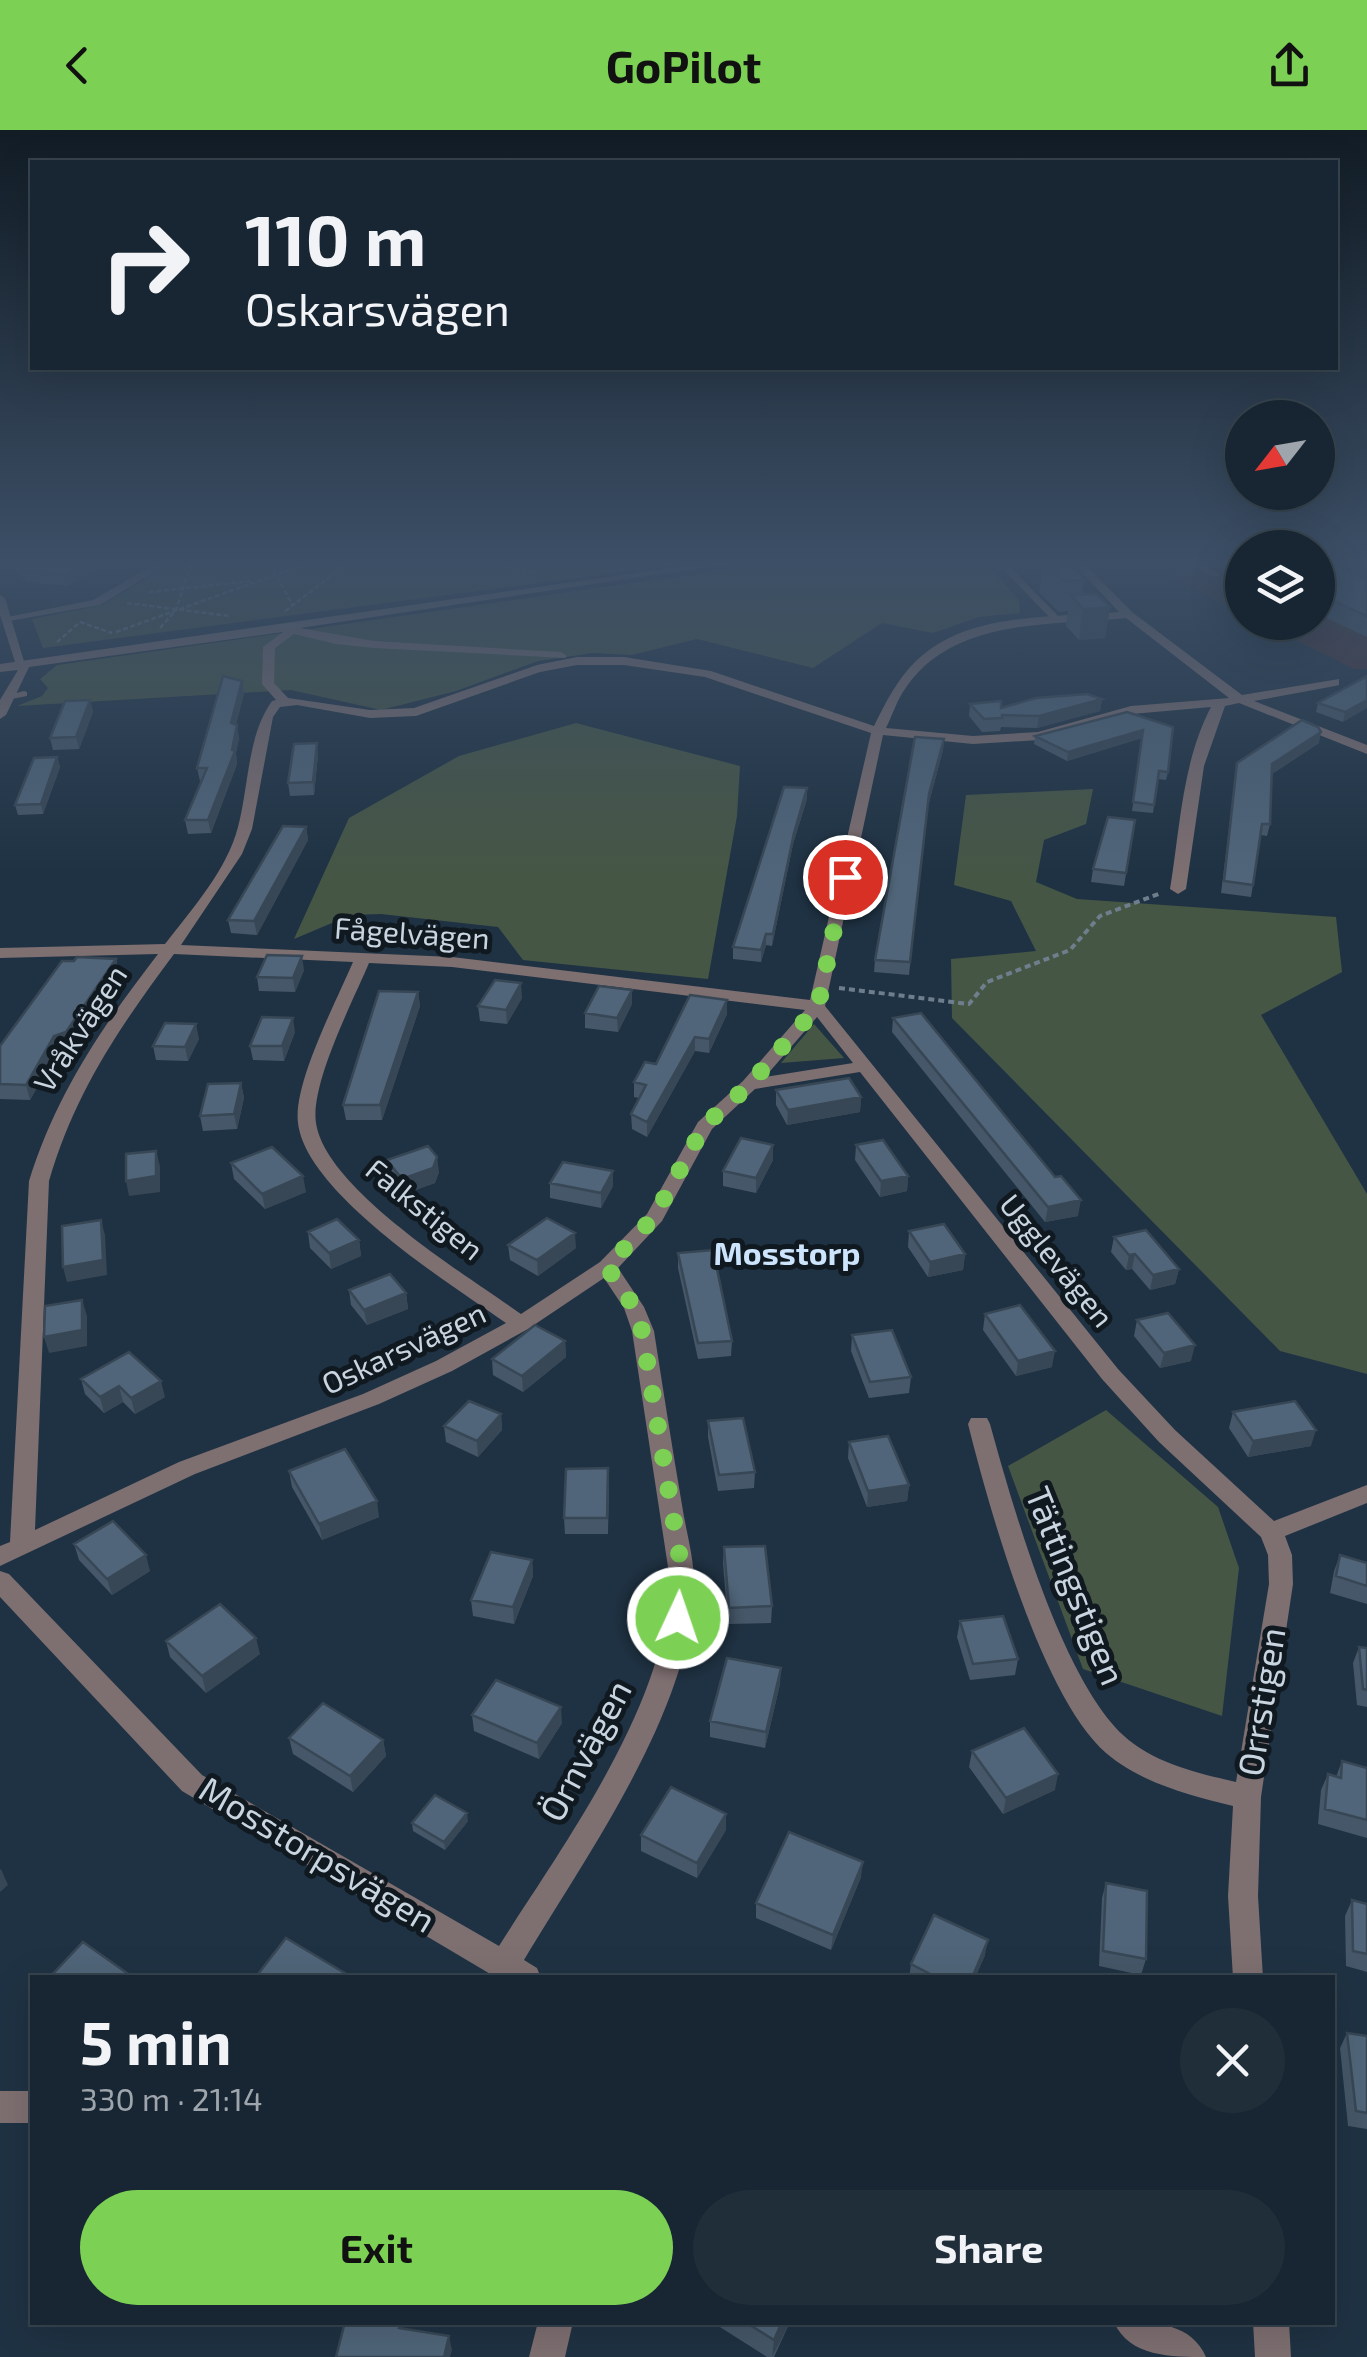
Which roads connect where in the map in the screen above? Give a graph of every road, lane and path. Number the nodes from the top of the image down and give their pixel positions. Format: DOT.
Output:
graph roads {
  1 [pos="23,668"];
  2 [pos="269,668"];
  3 [pos="537,668"];
  4 [pos="680,668"];
  5 [pos="920,668"];
  6 [pos="1198,668"];
  7 [pos="1336,682"];
  8 [pos="24,694"];
  9 [pos="6,698"];
  10 [pos="1239,699"];
  11 [pos="284,701"];
  12 [pos="1220,703"];
  13 [pos="0,715"];
  14 [pos="878,731"];
  15 [pos="1367,750"];
  16 [pos="1178,889"];
  17 [pos="167,949"];
  18 [pos="0,953"];
  19 [pos="364,957"];
  20 [pos="819,996"];
  21 [pos="866,1066"];
  22 [pos="749,1085"];
  23 [pos="607,1267"];
  24 [pos="522,1324"];
  25 [pos="978,1424"];
  26 [pos="1367,1494"];
  27 [pos="1271,1532"];
  28 [pos="22,1544"];
  29 [pos="0,1557"];
  30 [pos="0,1581"];
  31 [pos="1246,1798"];
  32 [pos="515,1971"];
  33 [pos="1248,1975"];
  34 [pos="0,2107"];
  35 [pos="30,2107"];
  36 [pos="555,2325"];
  37 [pos="1136,2325"];
  38 [pos="1270,2325"];
  39 [pos="547,2357"];
  40 [pos="1188,2357"];
  41 [pos="1273,2357"];
  1 -- 9 [label="street"];
  2 -- 11 [label="street"];
  3 -- 11 [label="street"];
  4 -- 14 [label="street"];
  5 -- 14 [label="street, Oskarsvägen"];
  6 -- 10 [label="street"];
  7 -- 10 [label="street"];
  8 -- 9 [label="lane"];
  9 -- 13 [label="street"];
  10 -- 12 [label="street"];
  10 -- 15 [label="street"];
  11 -- 17 [label="street, Vråkvägen"];
  12 -- 14 [label="street"];
  12 -- 16 [label="street"];
  14 -- 20 [label="street, Oskarsvägen"];
  16 -- 20 [label="path"];
  17 -- 18 [label="street, Fågelvägen"];
  17 -- 19 [label="street, Fågelvägen"];
  17 -- 28 [label="street, Vråkvägen"];
  19 -- 20 [label="street, Fågelvägen"];
  19 -- 24 [label="street, Falkstigen"];
  20 -- 21 [label="street, Ugglevägen"];
  20 -- 22 [label="street, Oskarsvägen"];
  21 -- 22 [label="street"];
  21 -- 27 [label="street, Ugglevägen"];
  22 -- 23 [label="street, Oskarsvägen"];
  23 -- 24 [label="street, Oskarsvägen"];
  23 -- 32 [label="street, Örnvägen"];
  24 -- 28 [label="street, Oskarsvägen"];
  25 -- 31 [label="street, Tättingstigen"];
  26 -- 27 [label="street"];
  27 -- 31 [label="street, Orrstigen"];
  28 -- 29 [label="street, Oskarsvägen"];
  30 -- 32 [label="street, Mosstorpsvägen"];
  31 -- 33 [label="street, Orrstigen"];
  34 -- 35 [label="street"];
  36 -- 39 [label="street"];
  37 -- 40 [label="street"];
  38 -- 41 [label="street"];
}
